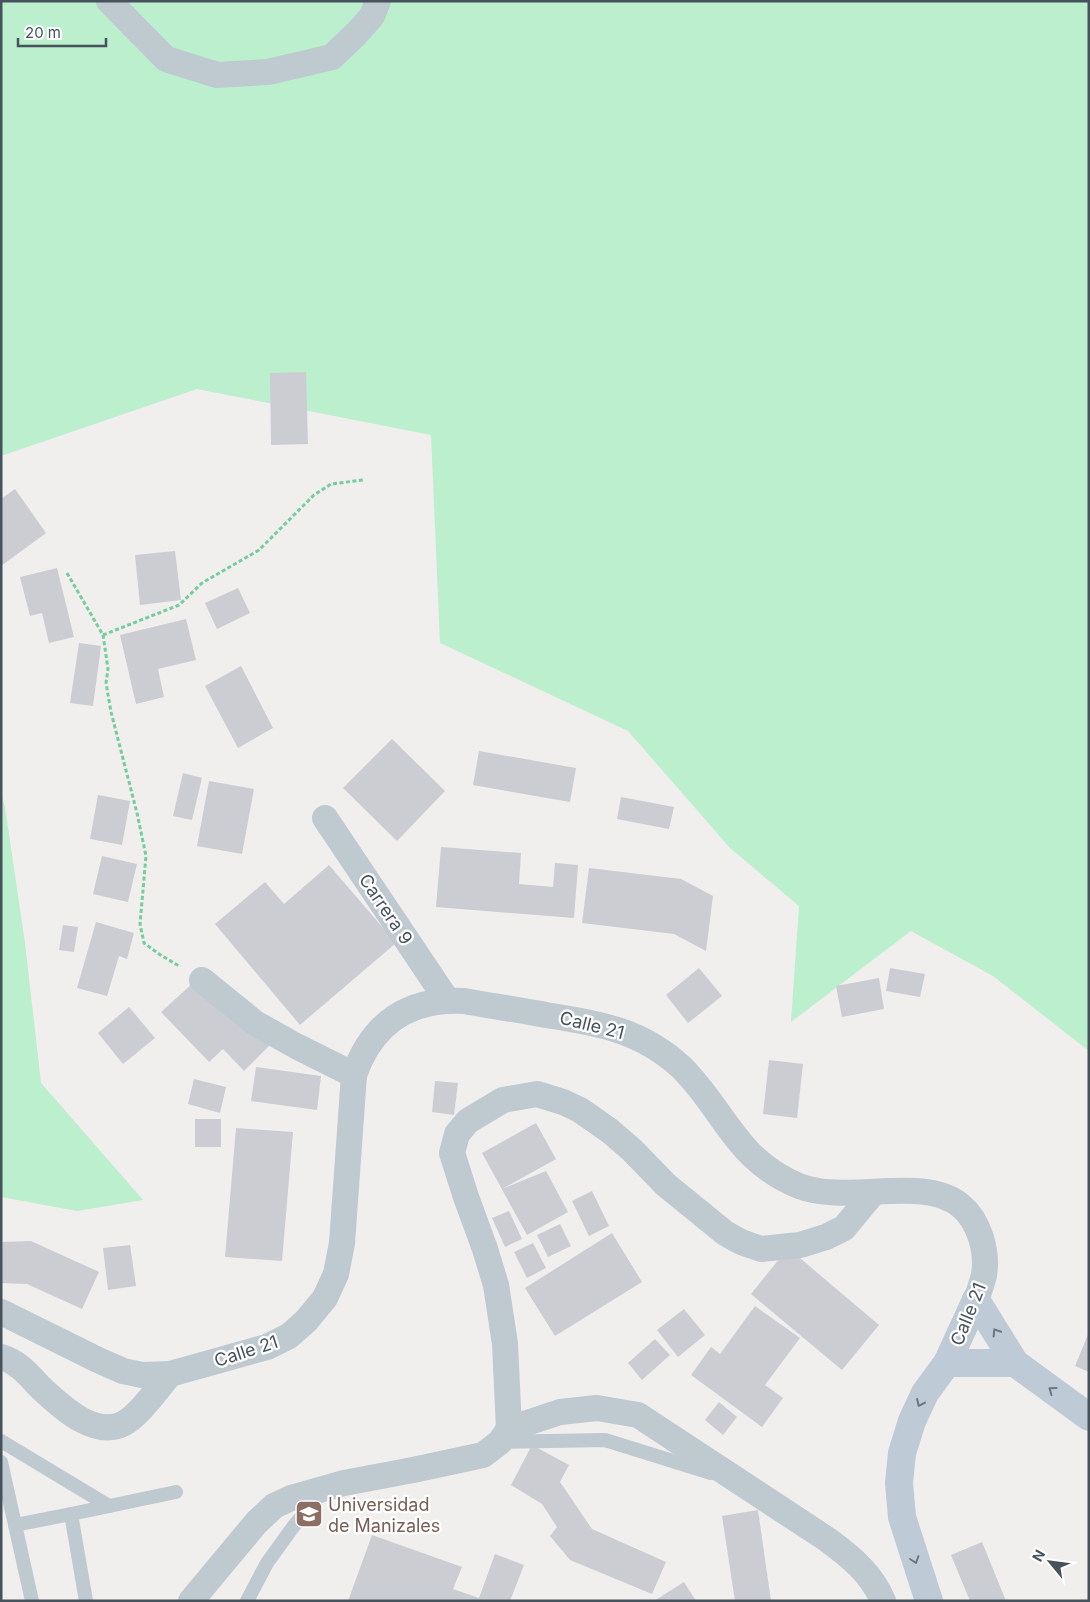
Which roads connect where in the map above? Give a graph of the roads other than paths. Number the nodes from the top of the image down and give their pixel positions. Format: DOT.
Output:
graph roads {
  1 [pos="109,1"];
  2 [pos="375,8"];
  3 [pos="325,818"];
  4 [pos="202,980"];
  5 [pos="447,1000"];
  6 [pos="354,1076"];
  7 [pos="872,1193"];
  8 [pos="976,1300"];
  9 [pos="1,1312"];
  10 [pos="1,1357"];
  11 [pos="948,1363"];
  12 [pos="1015,1363"];
  13 [pos="170,1374"];
  14 [pos="1089,1417"];
  15 [pos="504,1436"];
  16 [pos="1,1441"];
  17 [pos="1,1462"];
  18 [pos="326,1487"];
  19 [pos="176,1492"];
  20 [pos="109,1506"];
  21 [pos="70,1514"];
  22 [pos="15,1525"];
  23 [pos="32,1601"];
  24 [pos="86,1601"];
  25 [pos="191,1601"];
  26 [pos="247,1601"];
  27 [pos="882,1601"];
  28 [pos="929,1601"];
  1 -- 2 [label="street"];
  3 -- 5 [label="street, Carrera 9"];
  4 -- 6 [label="street"];
  5 -- 6 [label="street, Calle 21"];
  5 -- 7 [label="street, Calle 21"];
  6 -- 13 [label="street, Calle 21"];
  7 -- 8 [label="street, Calle 21"];
  7 -- 15 [label="street"];
  8 -- 11 [label="main road, Calle 21"];
  12 -- 8 [label="main road, one-way"];
  9 -- 13 [label="street, Calle 21"];
  10 -- 13 [label="street"];
  11 -- 12 [label="main road"];
  11 -- 28 [label="main road, Calle 21, one-way"];
  14 -- 12 [label="main road, one-way"];
  15 -- 18 [label="street"];
  15 -- 27 [label="street"];
  16 -- 20 [label="lane"];
  17 -- 22 [label="lane"];
  18 -- 25 [label="street"];
  18 -- 26 [label="lane"];
  19 -- 20 [label="lane"];
  20 -- 21 [label="lane"];
  21 -- 22 [label="lane"];
  21 -- 24 [label="lane"];
  22 -- 23 [label="lane"];
}
